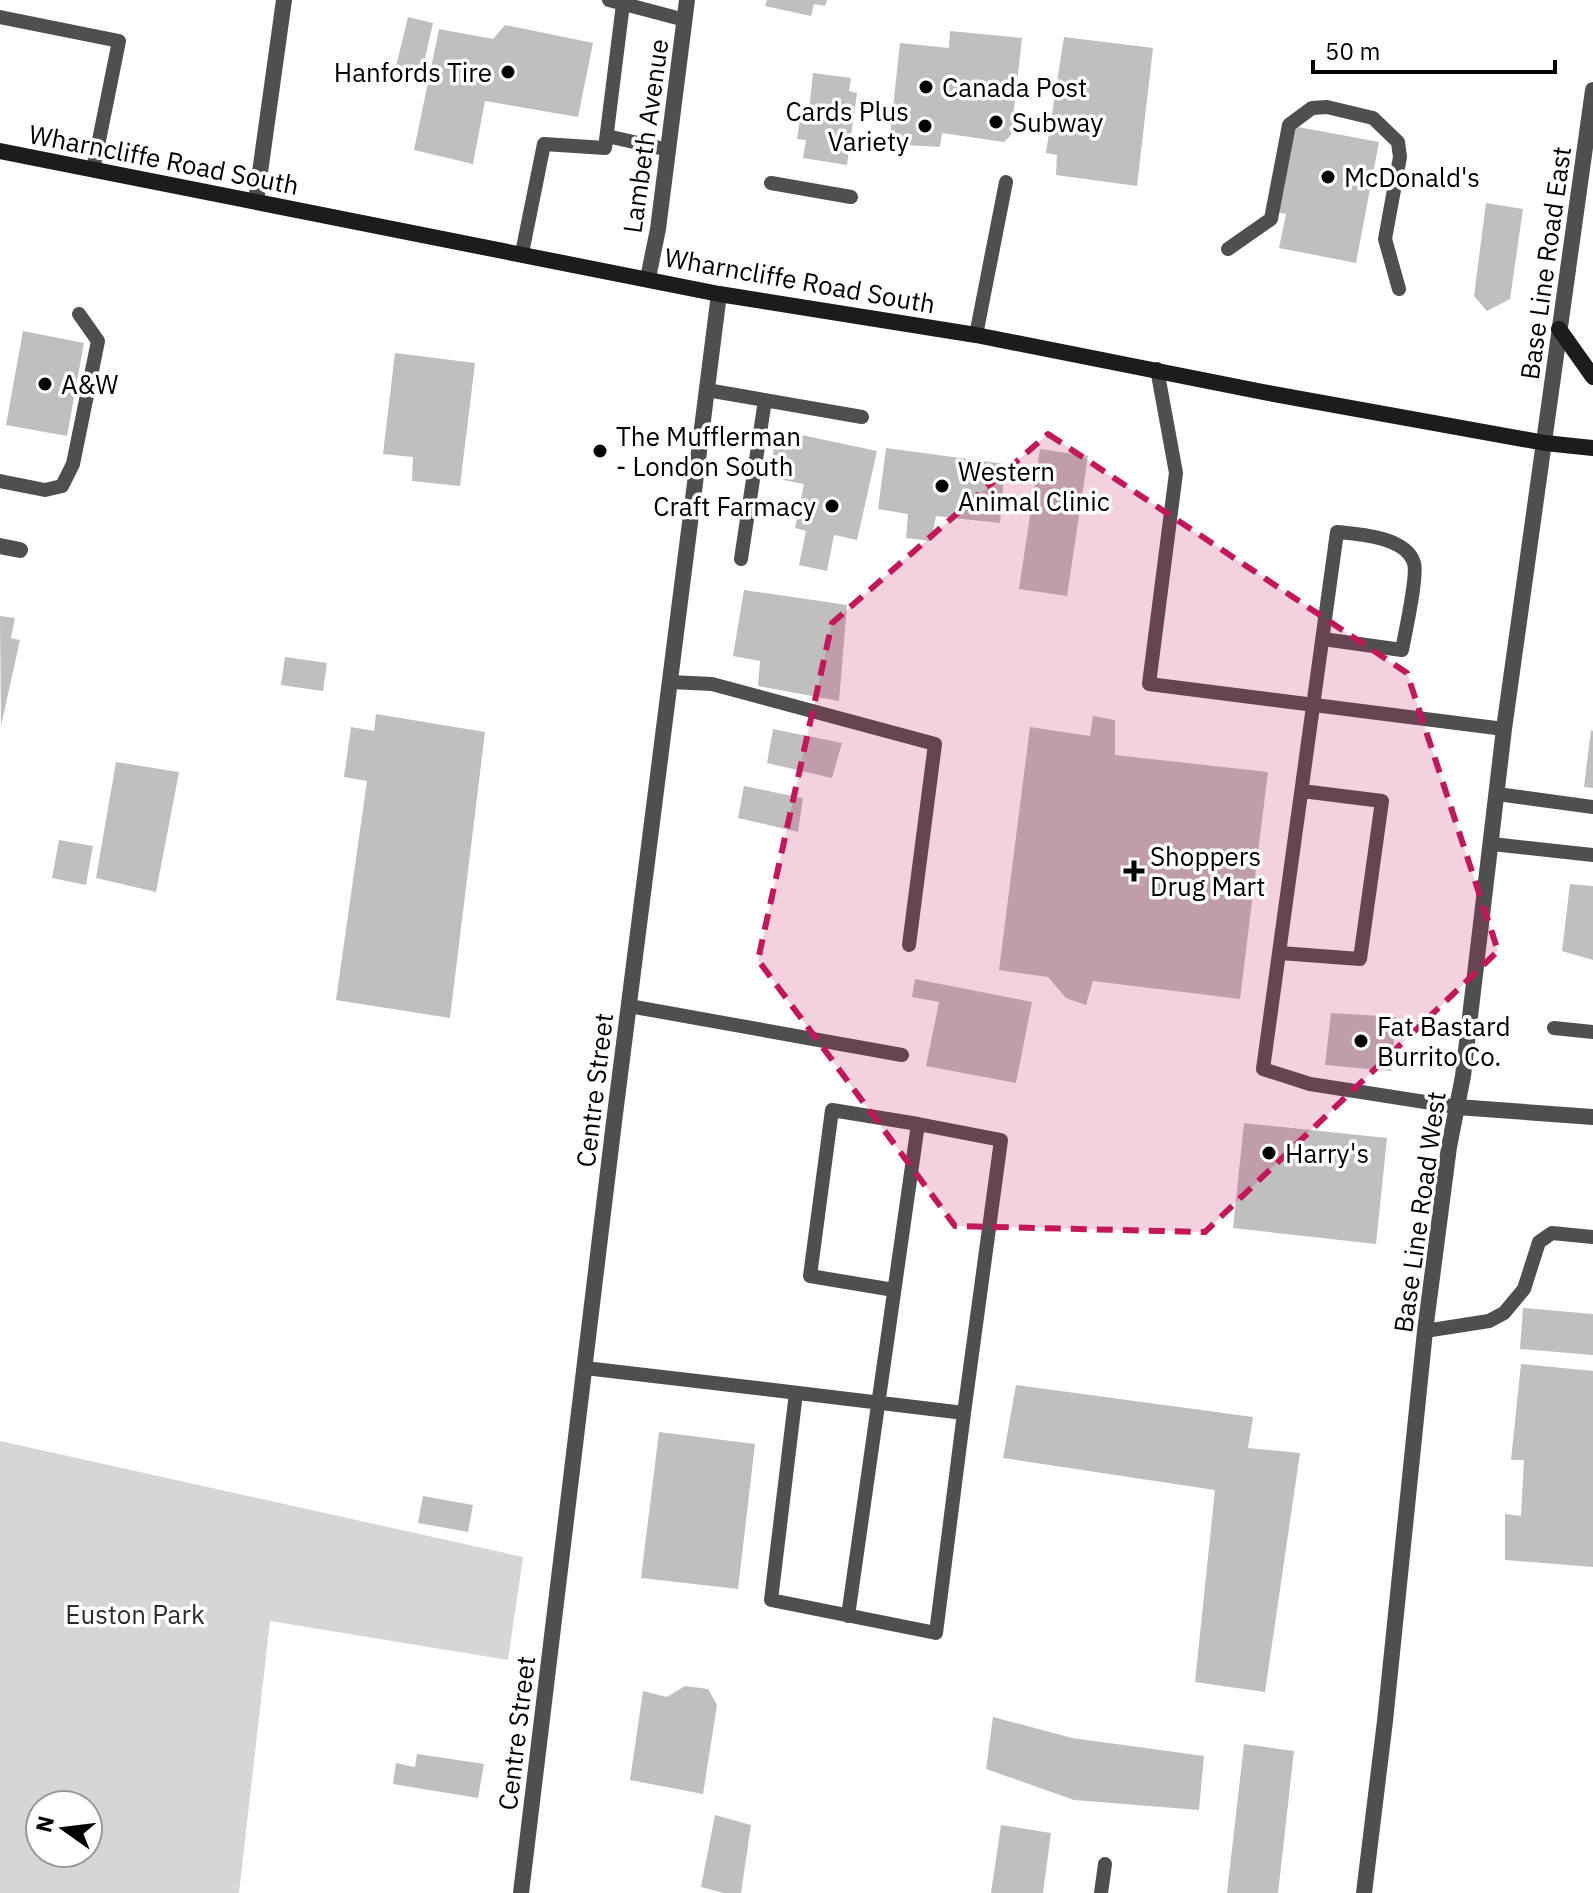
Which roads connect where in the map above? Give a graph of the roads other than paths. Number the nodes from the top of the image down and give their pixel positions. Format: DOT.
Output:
graph roads {
  1 [pos="284,0"];
  2 [pos="687,0"];
  3 [pos="616,2"];
  4 [pos="0,17"];
  5 [pos="685,20"];
  6 [pos="1593,90"];
  7 [pos="607,136"];
  8 [pos="669,150"];
  9 [pos="0,151"];
  10 [pos="93,170"];
  11 [pos="1593,180"];
  12 [pos="1006,182"];
  13 [pos="771,183"];
  14 [pos="1579,193"];
  15 [pos="851,197"];
  16 [pos="256,201"];
  17 [pos="1228,249"];
  18 [pos="522,253"];
  19 [pos="648,278"];
  20 [pos="1399,289"];
  21 [pos="719,294"];
  22 [pos="79,314"];
  23 [pos="1559,329"];
  24 [pos="976,335"];
  25 [pos="1157,369"];
  26 [pos="1593,377"];
  27 [pos="707,390"];
  28 [pos="765,400"];
  29 [pos="862,417"];
  30 [pos="1545,443"];
  31 [pos="1593,448"];
  32 [pos="0,481"];
  33 [pos="0,546"];
  34 [pos="20,550"];
  35 [pos="741,559"];
  36 [pos="1323,639"];
  37 [pos="670,682"];
  38 [pos="1314,705"];
  39 [pos="1504,729"];
  40 [pos="1302,791"];
  41 [pos="1497,794"];
  42 [pos="1593,807"];
  43 [pos="1492,844"];
  44 [pos="1593,855"];
  45 [pos="909,945"];
  46 [pos="1280,953"];
  47 [pos="629,1006"];
  48 [pos="1554,1028"];
  49 [pos="1593,1032"];
  50 [pos="902,1055"];
  51 [pos="1457,1107"];
  52 [pos="1593,1117"];
  53 [pos="918,1124"];
  54 [pos="1593,1237"];
  55 [pos="894,1290"];
  56 [pos="1425,1331"];
  57 [pos="585,1368"];
  58 [pos="796,1393"];
  59 [pos="878,1402"];
  60 [pos="964,1413"];
  61 [pos="848,1616"];
  62 [pos="1105,1864"];
  63 [pos="521,1893"];
  64 [pos="1101,1893"];
  65 [pos="1364,1893"];
  1 -- 16 [label="street"];
  2 -- 5 [label="street, Lambeth Avenue"];
  3 -- 5 [label="lane"];
  3 -- 7 [label="lane"];
  4 -- 10 [label="lane"];
  5 -- 8 [label="street, Lambeth Avenue"];
  6 -- 14 [label="street, Base Line Road East"];
  7 -- 8 [label="lane"];
  7 -- 18 [label="lane"];
  8 -- 19 [label="street, Lambeth Avenue"];
  9 -- 10 [label="main road, Wharncliffe Road South"];
  10 -- 16 [label="main road, Wharncliffe Road South"];
  11 -- 14 [label="lane"];
  12 -- 24 [label="lane"];
  13 -- 15 [label="lane"];
  14 -- 23 [label="street, Base Line Road East"];
  16 -- 18 [label="main road, Wharncliffe Road South"];
  17 -- 20 [label="lane"];
  18 -- 19 [label="main road, Wharncliffe Road South"];
  19 -- 21 [label="main road, Wharncliffe Road South"];
  21 -- 24 [label="main road, Wharncliffe Road South"];
  21 -- 27 [label="street, Centre Street"];
  22 -- 32 [label="lane"];
  23 -- 26 [label="main road"];
  23 -- 30 [label="street, Base Line Road East"];
  24 -- 25 [label="main road, Wharncliffe Road South"];
  25 -- 30 [label="main road, Wharncliffe Road South"];
  25 -- 38 [label="lane"];
  27 -- 28 [label="lane"];
  27 -- 37 [label="street, Centre Street"];
  28 -- 29 [label="lane"];
  28 -- 35 [label="lane"];
  30 -- 31 [label="main road, Wharncliffe Road South"];
  30 -- 39 [label="street, Base Line Road West"];
  33 -- 34 [label="street"];
  36 -- 36 [label="lane"];
  36 -- 38 [label="lane"];
  37 -- 45 [label="lane"];
  37 -- 47 [label="street, Centre Street"];
  38 -- 39 [label="lane"];
  38 -- 40 [label="lane"];
  39 -- 41 [label="street, Base Line Road West"];
  40 -- 46 [label="lane"];
  40 -- 46 [label="lane"];
  41 -- 42 [label="lane"];
  41 -- 43 [label="street, Base Line Road West"];
  43 -- 44 [label="lane"];
  43 -- 51 [label="street, Base Line Road West"];
  46 -- 51 [label="lane"];
  47 -- 50 [label="lane"];
  47 -- 57 [label="street, Centre Street"];
  48 -- 49 [label="lane"];
  51 -- 52 [label="street"];
  51 -- 56 [label="street, Base Line Road West"];
  53 -- 55 [label="lane"];
  53 -- 55 [label="lane"];
  53 -- 60 [label="lane"];
  54 -- 56 [label="lane"];
  55 -- 59 [label="lane"];
  56 -- 65 [label="street, Base Line Road West"];
  57 -- 58 [label="lane"];
  57 -- 63 [label="street, Centre Street"];
  58 -- 59 [label="lane"];
  58 -- 61 [label="lane"];
  59 -- 60 [label="lane"];
  59 -- 61 [label="lane"];
  60 -- 61 [label="lane"];
  62 -- 64 [label="lane"];
}
